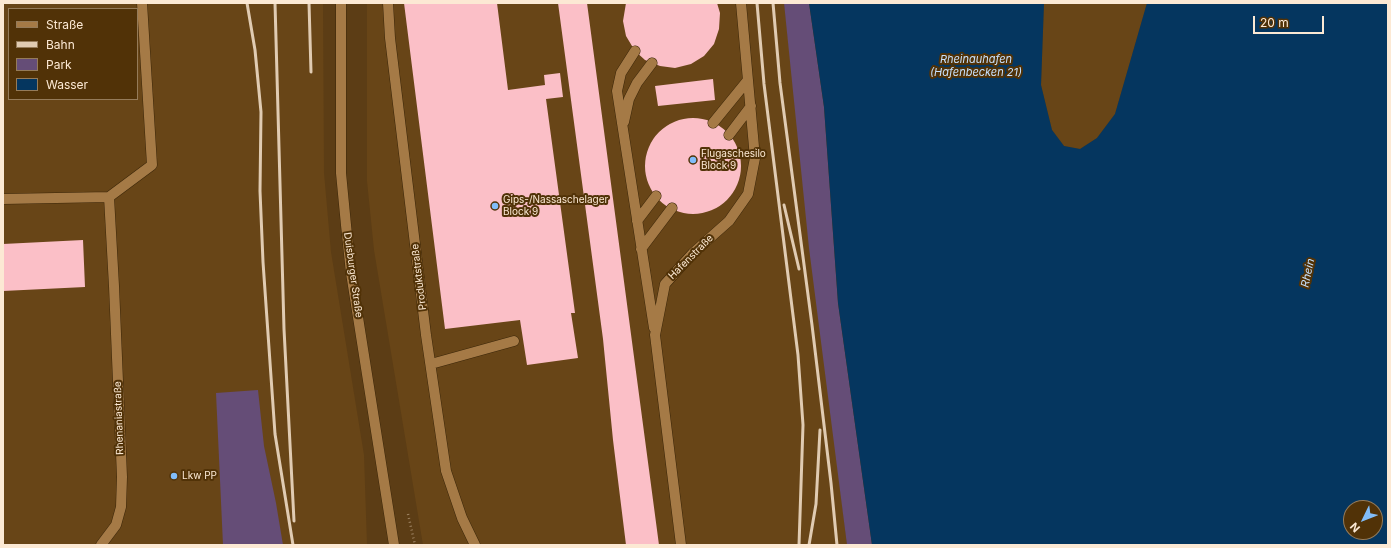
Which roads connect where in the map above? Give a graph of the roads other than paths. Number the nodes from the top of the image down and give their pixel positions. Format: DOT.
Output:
graph roads {
  1 [pos="142,3"];
  2 [pos="342,3"];
  3 [pos="388,3"];
  4 [pos="741,3"];
  5 [pos="635,52"];
  6 [pos="652,63"];
  7 [pos="748,80"];
  8 [pos="751,106"];
  9 [pos="712,123"];
  10 [pos="623,128"];
  11 [pos="729,135"];
  12 [pos="656,196"];
  13 [pos="109,197"];
  14 [pos="3,199"];
  15 [pos="672,208"];
  16 [pos="637,221"];
  17 [pos="642,249"];
  18 [pos="655,335"];
  19 [pos="514,342"];
  20 [pos="431,364"];
  21 [pos="101,545"];
  22 [pos="394,545"];
  23 [pos="475,545"];
  24 [pos="681,545"];
  1 -- 13 [label="street"];
  2 -- 22 [label="street, Duisburger Straße"];
  3 -- 20 [label="street, Produktstraße"];
  4 -- 7 [label="street, Hafenstraße"];
  5 -- 10 [label="street"];
  6 -- 10 [label="street"];
  7 -- 8 [label="street, Hafenstraße"];
  7 -- 9 [label="street"];
  8 -- 11 [label="street"];
  8 -- 18 [label="street, Hafenstraße"];
  10 -- 16 [label="street"];
  12 -- 16 [label="street"];
  13 -- 14 [label="street"];
  13 -- 21 [label="street, Rhenaniastraße"];
  15 -- 17 [label="street"];
  16 -- 17 [label="street"];
  17 -- 18 [label="street"];
  18 -- 24 [label="street, Hafenstraße"];
  19 -- 20 [label="street"];
  20 -- 23 [label="street, Produktstraße"];
}
